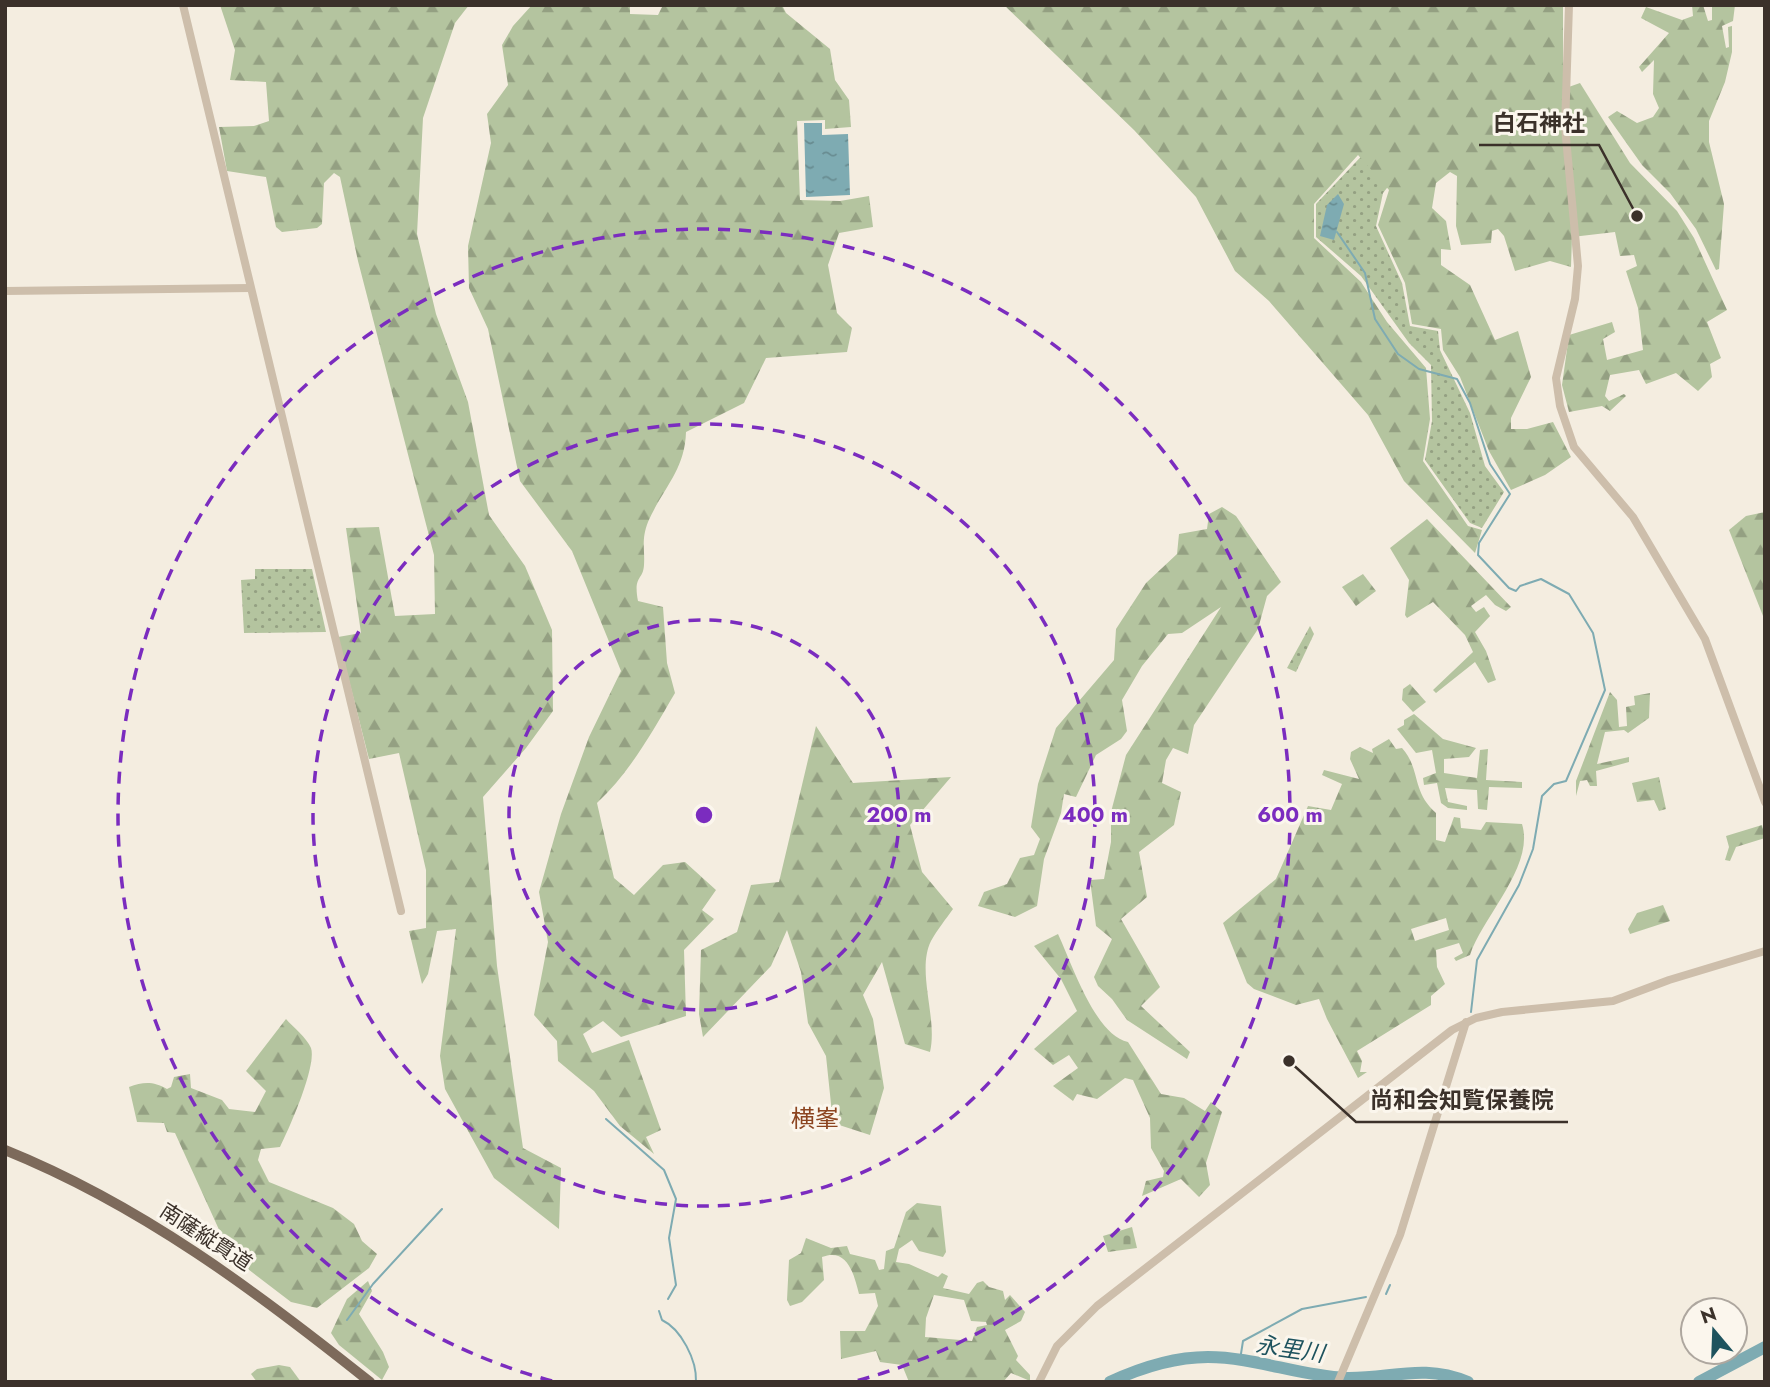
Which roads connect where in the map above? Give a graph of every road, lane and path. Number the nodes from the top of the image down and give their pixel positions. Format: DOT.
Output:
graph roads {
  1 [pos="183,5"];
  2 [pos="1569,5"];
  3 [pos="250,288"];
  4 [pos="5,291"];
  5 [pos="1765,802"];
  6 [pos="401,911"];
  7 [pos="1765,951"];
  8 [pos="1466,1022"];
  9 [pos="5,1150"];
  10 [pos="370,1382"];
  11 [pos="1039,1382"];
  12 [pos="1338,1382"];
  1 -- 3 [label="street"];
  2 -- 5 [label="street"];
  3 -- 4 [label="street"];
  3 -- 6 [label="street"];
  7 -- 8 [label="street"];
  8 -- 11 [label="street"];
  8 -- 12 [label="street"];
  9 -- 10 [label="main road, 南薩縦貫道"];
}
